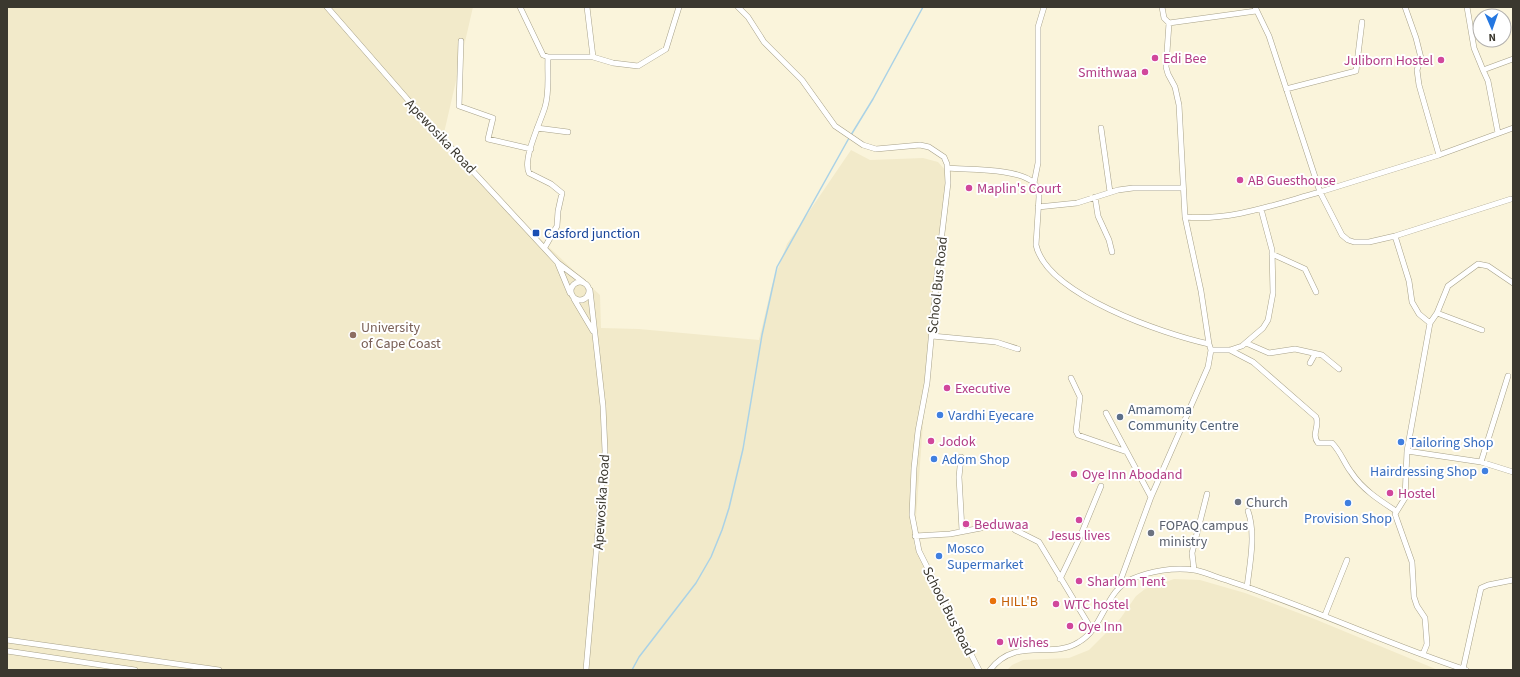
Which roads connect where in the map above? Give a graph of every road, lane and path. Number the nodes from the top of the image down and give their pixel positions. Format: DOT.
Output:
graph roads {
  1 [pos="327,7"];
  2 [pos="520,7"];
  3 [pos="587,7"];
  4 [pos="679,7"];
  5 [pos="738,7"];
  6 [pos="1044,7"];
  7 [pos="1162,7"];
  8 [pos="1405,7"];
  9 [pos="1467,7"];
  10 [pos="1255,9"];
  11 [pos="1362,22"];
  12 [pos="1169,23"];
  13 [pos="461,41"];
  14 [pos="548,56"];
  15 [pos="593,57"];
  16 [pos="1513,59"];
  17 [pos="1483,70"];
  18 [pos="1286,89"];
  19 [pos="537,128"];
  20 [pos="1101,128"];
  21 [pos="1513,128"];
  22 [pos="568,132"];
  23 [pos="1498,133"];
  24 [pos="531,149"];
  25 [pos="1439,155"];
  26 [pos="948,168"];
  27 [pos="1034,183"];
  28 [pos="1183,188"];
  29 [pos="1110,192"];
  30 [pos="1320,192"];
  31 [pos="1095,197"];
  32 [pos="1511,199"];
  33 [pos="1038,207"];
  34 [pos="1261,209"];
  35 [pos="1185,217"];
  36 [pos="1395,236"];
  37 [pos="545,247"];
  38 [pos="1112,252"];
  39 [pos="1272,254"];
  40 [pos="558,263"];
  41 [pos="583,282"];
  42 [pos="1513,283"];
  43 [pos="590,290"];
  44 [pos="1316,292"];
  45 [pos="572,296"];
  46 [pos="1437,313"];
  47 [pos="1430,323"];
  48 [pos="1482,330"];
  49 [pos="594,334"];
  50 [pos="932,336"];
  51 [pos="1246,343"];
  52 [pos="1209,344"];
  53 [pos="1018,349"];
  54 [pos="1211,350"];
  55 [pos="1230,350"];
  56 [pos="1315,354"];
  57 [pos="1310,363"];
  58 [pos="1339,369"];
  59 [pos="1508,376"];
  60 [pos="1071,378"];
  61 [pos="1106,413"];
  62 [pos="1407,451"];
  63 [pos="1127,452"];
  64 [pos="961,457"];
  65 [pos="1481,462"];
  66 [pos="1513,472"];
  67 [pos="1101,486"];
  68 [pos="1207,494"];
  69 [pos="1151,497"];
  70 [pos="1248,511"];
  71 [pos="1396,511"];
  72 [pos="980,528"];
  73 [pos="962,530"];
  74 [pos="1015,530"];
  75 [pos="915,536"];
  76 [pos="1347,560"];
  77 [pos="1194,570"];
  78 [pos="1060,579"];
  79 [pos="1513,580"];
  80 [pos="1118,587"];
  81 [pos="1247,587"];
  82 [pos="1326,615"];
  83 [pos="1092,630"];
  84 [pos="7,640"];
  85 [pos="7,652"];
  86 [pos="1423,654"];
  87 [pos="1464,669"];
  88 [pos="135,670"];
  89 [pos="219,670"];
  90 [pos="586,670"];
  91 [pos="979,670"];
  92 [pos="990,670"];
  1 -- 37 [label="street, Apewosika Road"];
  2 -- 14 [label="street"];
  3 -- 15 [label="street"];
  4 -- 15 [label="street"];
  5 -- 26 [label="street"];
  6 -- 27 [label="street"];
  7 -- 12 [label="street"];
  8 -- 25 [label="street"];
  9 -- 17 [label="street"];
  10 -- 12 [label="street"];
  10 -- 18 [label="street"];
  11 -- 18 [label="street"];
  12 -- 28 [label="street"];
  13 -- 24 [label="street"];
  14 -- 15 [label="street"];
  14 -- 19 [label="street"];
  16 -- 17 [label="street"];
  17 -- 23 [label="street"];
  18 -- 30 [label="street"];
  19 -- 22 [label="street"];
  19 -- 24 [label="street"];
  20 -- 29 [label="street"];
  21 -- 23 [label="street"];
  23 -- 25 [label="street"];
  24 -- 37 [label="street"];
  25 -- 30 [label="street"];
  26 -- 27 [label="street"];
  26 -- 50 [label="street, School Bus Road"];
  27 -- 33 [label="street"];
  28 -- 29 [label="street"];
  28 -- 35 [label="street"];
  29 -- 31 [label="street"];
  30 -- 34 [label="street"];
  30 -- 36 [label="street"];
  31 -- 33 [label="street"];
  31 -- 38 [label="street"];
  32 -- 36 [label="street"];
  33 -- 52 [label="street"];
  34 -- 35 [label="street"];
  34 -- 39 [label="street"];
  35 -- 52 [label="street"];
  36 -- 47 [label="street"];
  37 -- 40 [label="street, Apewosika Road"];
  39 -- 44 [label="street"];
  39 -- 51 [label="street"];
  40 -- 41 [label="street, Apewosika Road"];
  40 -- 45 [label="street, Apewosika Road"];
  41 -- 43 [label="street"];
  41 -- 45 [label="street"];
  42 -- 46 [label="street"];
  43 -- 45 [label="street"];
  43 -- 49 [label="street, Apewosika Road"];
  45 -- 49 [label="street, Apewosika Road"];
  46 -- 47 [label="street"];
  46 -- 48 [label="street"];
  47 -- 62 [label="street"];
  49 -- 90 [label="street, Apewosika Road"];
  50 -- 53 [label="street"];
  50 -- 75 [label="street, School Bus Road"];
  51 -- 55 [label="street"];
  51 -- 56 [label="street"];
  52 -- 54 [label="street"];
  54 -- 55 [label="street"];
  54 -- 69 [label="street"];
  55 -- 71 [label="street"];
  56 -- 57 [label="street"];
  56 -- 58 [label="street"];
  59 -- 65 [label="street"];
  60 -- 63 [label="street"];
  61 -- 63 [label="street"];
  62 -- 65 [label="street"];
  62 -- 71 [label="street"];
  63 -- 69 [label="street"];
  64 -- 73 [label="street"];
  65 -- 66 [label="street"];
  67 -- 78 [label="street"];
  68 -- 77 [label="street"];
  69 -- 80 [label="street"];
  70 -- 81 [label="street"];
  71 -- 86 [label="street"];
  72 -- 73 [label="street"];
  73 -- 75 [label="street"];
  74 -- 78 [label="street"];
  75 -- 91 [label="street, School Bus Road"];
  76 -- 82 [label="street"];
  77 -- 80 [label="street"];
  77 -- 81 [label="street"];
  78 -- 83 [label="street"];
  79 -- 87 [label="street"];
  80 -- 83 [label="street"];
  81 -- 82 [label="street"];
  82 -- 86 [label="street"];
  83 -- 92 [label="street"];
  84 -- 89 [label="street"];
  85 -- 88 [label="street"];
  86 -- 87 [label="street"];
}
